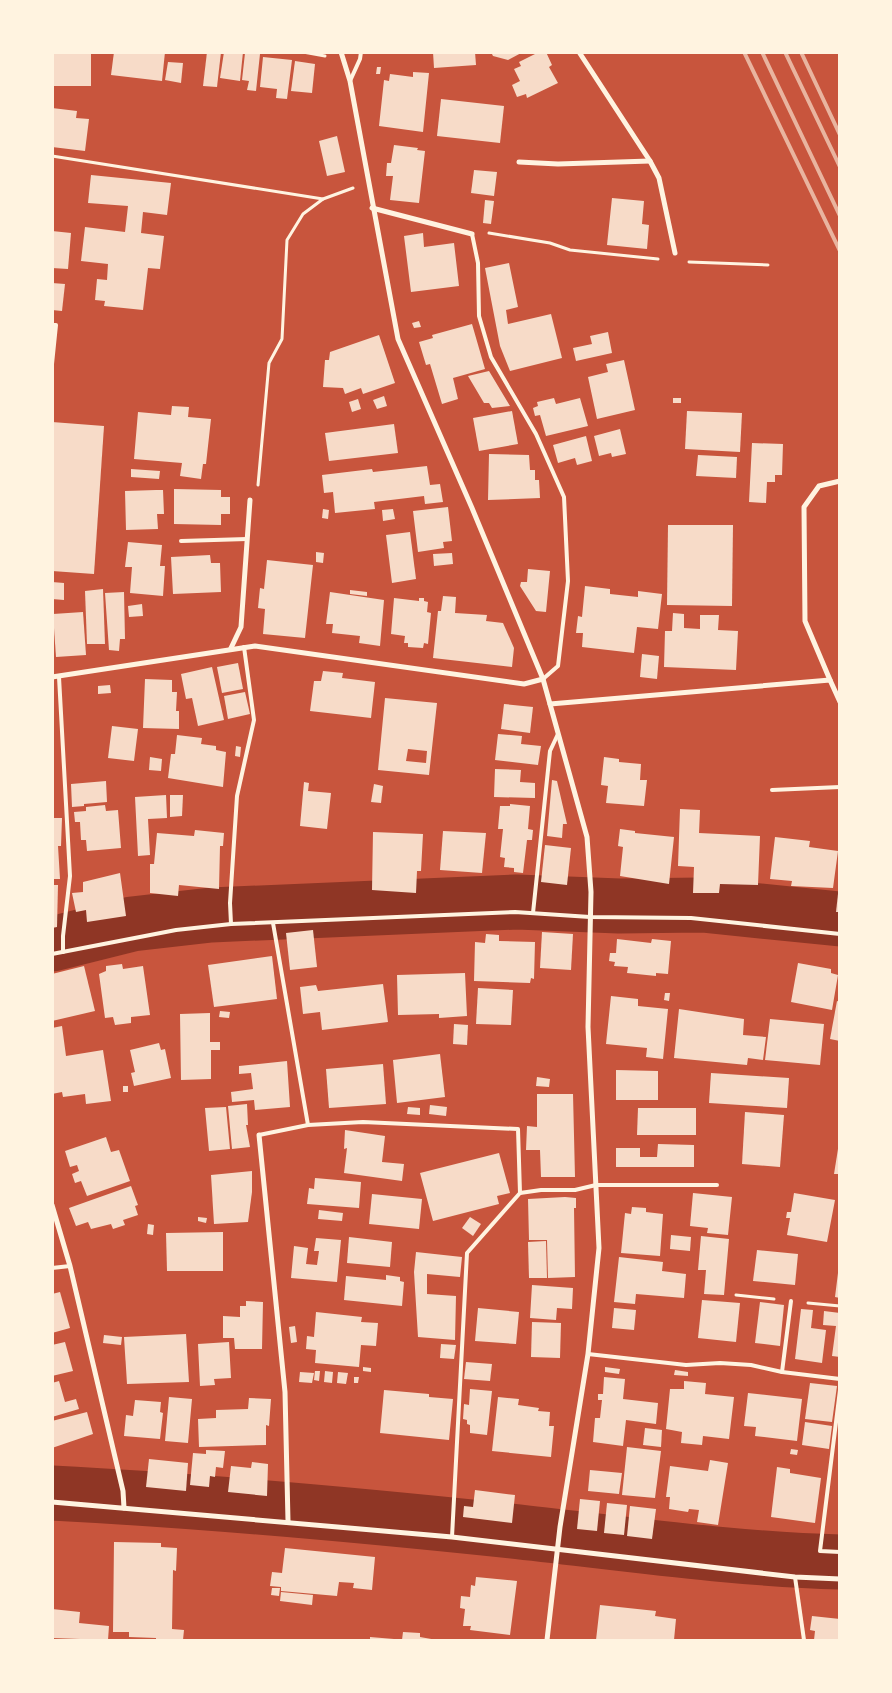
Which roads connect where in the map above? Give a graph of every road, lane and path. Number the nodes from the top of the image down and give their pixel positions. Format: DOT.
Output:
graph roads {
  1 [pos="341,52"];
  2 [pos="361,52"];
  3 [pos="579,52"];
  4 [pos="350,82"];
  5 [pos="52,156"];
  6 [pos="650,161"];
  7 [pos="519,162"];
  8 [pos="368,183"];
  9 [pos="323,199"];
  10 [pos="372,208"];
  11 [pos="472,234"];
  12 [pos="675,253"];
  13 [pos="665,260"];
  14 [pos="684,261"];
  15 [pos="768,266"];
  16 [pos="52,325"];
  17 [pos="52,364"];
  18 [pos="840,481"];
  19 [pos="250,500"];
  20 [pos="247,539"];
  21 [pos="182,542"];
  22 [pos="244,647"];
  23 [pos="231,648"];
  24 [pos="56,677"];
  25 [pos="542,678"];
  26 [pos="830,680"];
  27 [pos="840,702"];
  28 [pos="550,704"];
  29 [pos="558,734"];
  30 [pos="840,787"];
  31 [pos="772,790"];
  32 [pos="533,912"];
  33 [pos="590,916"];
  34 [pos="231,923"];
  35 [pos="272,923"];
  36 [pos="840,934"];
  37 [pos="63,951"];
  38 [pos="52,954"];
  39 [pos="308,1125"];
  40 [pos="259,1135"];
  41 [pos="596,1185"];
  42 [pos="717,1185"];
  43 [pos="520,1193"];
  44 [pos="52,1205"];
  45 [pos="70,1266"];
  46 [pos="52,1268"];
  47 [pos="791,1301"];
  48 [pos="588,1354"];
  49 [pos="782,1372"];
  50 [pos="840,1379"];
  51 [pos="840,1390"];
  52 [pos="52,1502"];
  53 [pos="124,1506"];
  54 [pos="288,1519"];
  55 [pos="452,1534"];
  56 [pos="558,1546"];
  57 [pos="840,1552"];
  58 [pos="794,1577"];
  59 [pos="840,1578"];
  60 [pos="547,1640"];
  61 [pos="804,1640"];
  1 -- 4 [label="street"];
  2 -- 4 [label="lane"];
  3 -- 6 [label="street"];
  4 -- 8 [label="street"];
  5 -- 9 [label="path"];
  6 -- 7 [label="street"];
  6 -- 12 [label="street"];
  8 -- 9 [label="path"];
  8 -- 10 [label="street"];
  9 -- 19 [label="path"];
  10 -- 11 [label="street"];
  10 -- 25 [label="street"];
  11 -- 13 [label="path"];
  11 -- 25 [label="lane"];
  14 -- 15 [label="path"];
  16 -- 17 [label="lane"];
  18 -- 26 [label="street"];
  19 -- 20 [label="street"];
  20 -- 21 [label="lane"];
  20 -- 23 [label="street"];
  22 -- 23 [label="street"];
  22 -- 25 [label="street"];
  22 -- 34 [label="lane"];
  23 -- 24 [label="street"];
  24 -- 37 [label="lane"];
  25 -- 28 [label="street"];
  26 -- 27 [label="street"];
  26 -- 28 [label="street"];
  28 -- 29 [label="street"];
  29 -- 32 [label="lane"];
  29 -- 33 [label="street"];
  30 -- 31 [label="lane"];
  32 -- 33 [label="lane"];
  32 -- 35 [label="lane"];
  33 -- 36 [label="lane"];
  33 -- 41 [label="street"];
  34 -- 35 [label="lane"];
  34 -- 37 [label="lane"];
  35 -- 39 [label="lane"];
  37 -- 38 [label="lane"];
  39 -- 40 [label="lane"];
  39 -- 43 [label="lane"];
  40 -- 54 [label="street"];
  41 -- 42 [label="lane"];
  41 -- 43 [label="lane"];
  41 -- 48 [label="street"];
  43 -- 55 [label="lane"];
  44 -- 45 [label="street"];
  45 -- 46 [label="lane"];
  45 -- 53 [label="street"];
  47 -- 49 [label="lane"];
  48 -- 49 [label="lane"];
  48 -- 56 [label="street"];
  49 -- 50 [label="lane"];
  51 -- 57 [label="lane"];
  52 -- 53 [label="street"];
  53 -- 54 [label="street"];
  54 -- 55 [label="street"];
  55 -- 56 [label="street"];
  56 -- 58 [label="street"];
  56 -- 60 [label="street"];
  58 -- 59 [label="street"];
  58 -- 61 [label="lane"];
}
